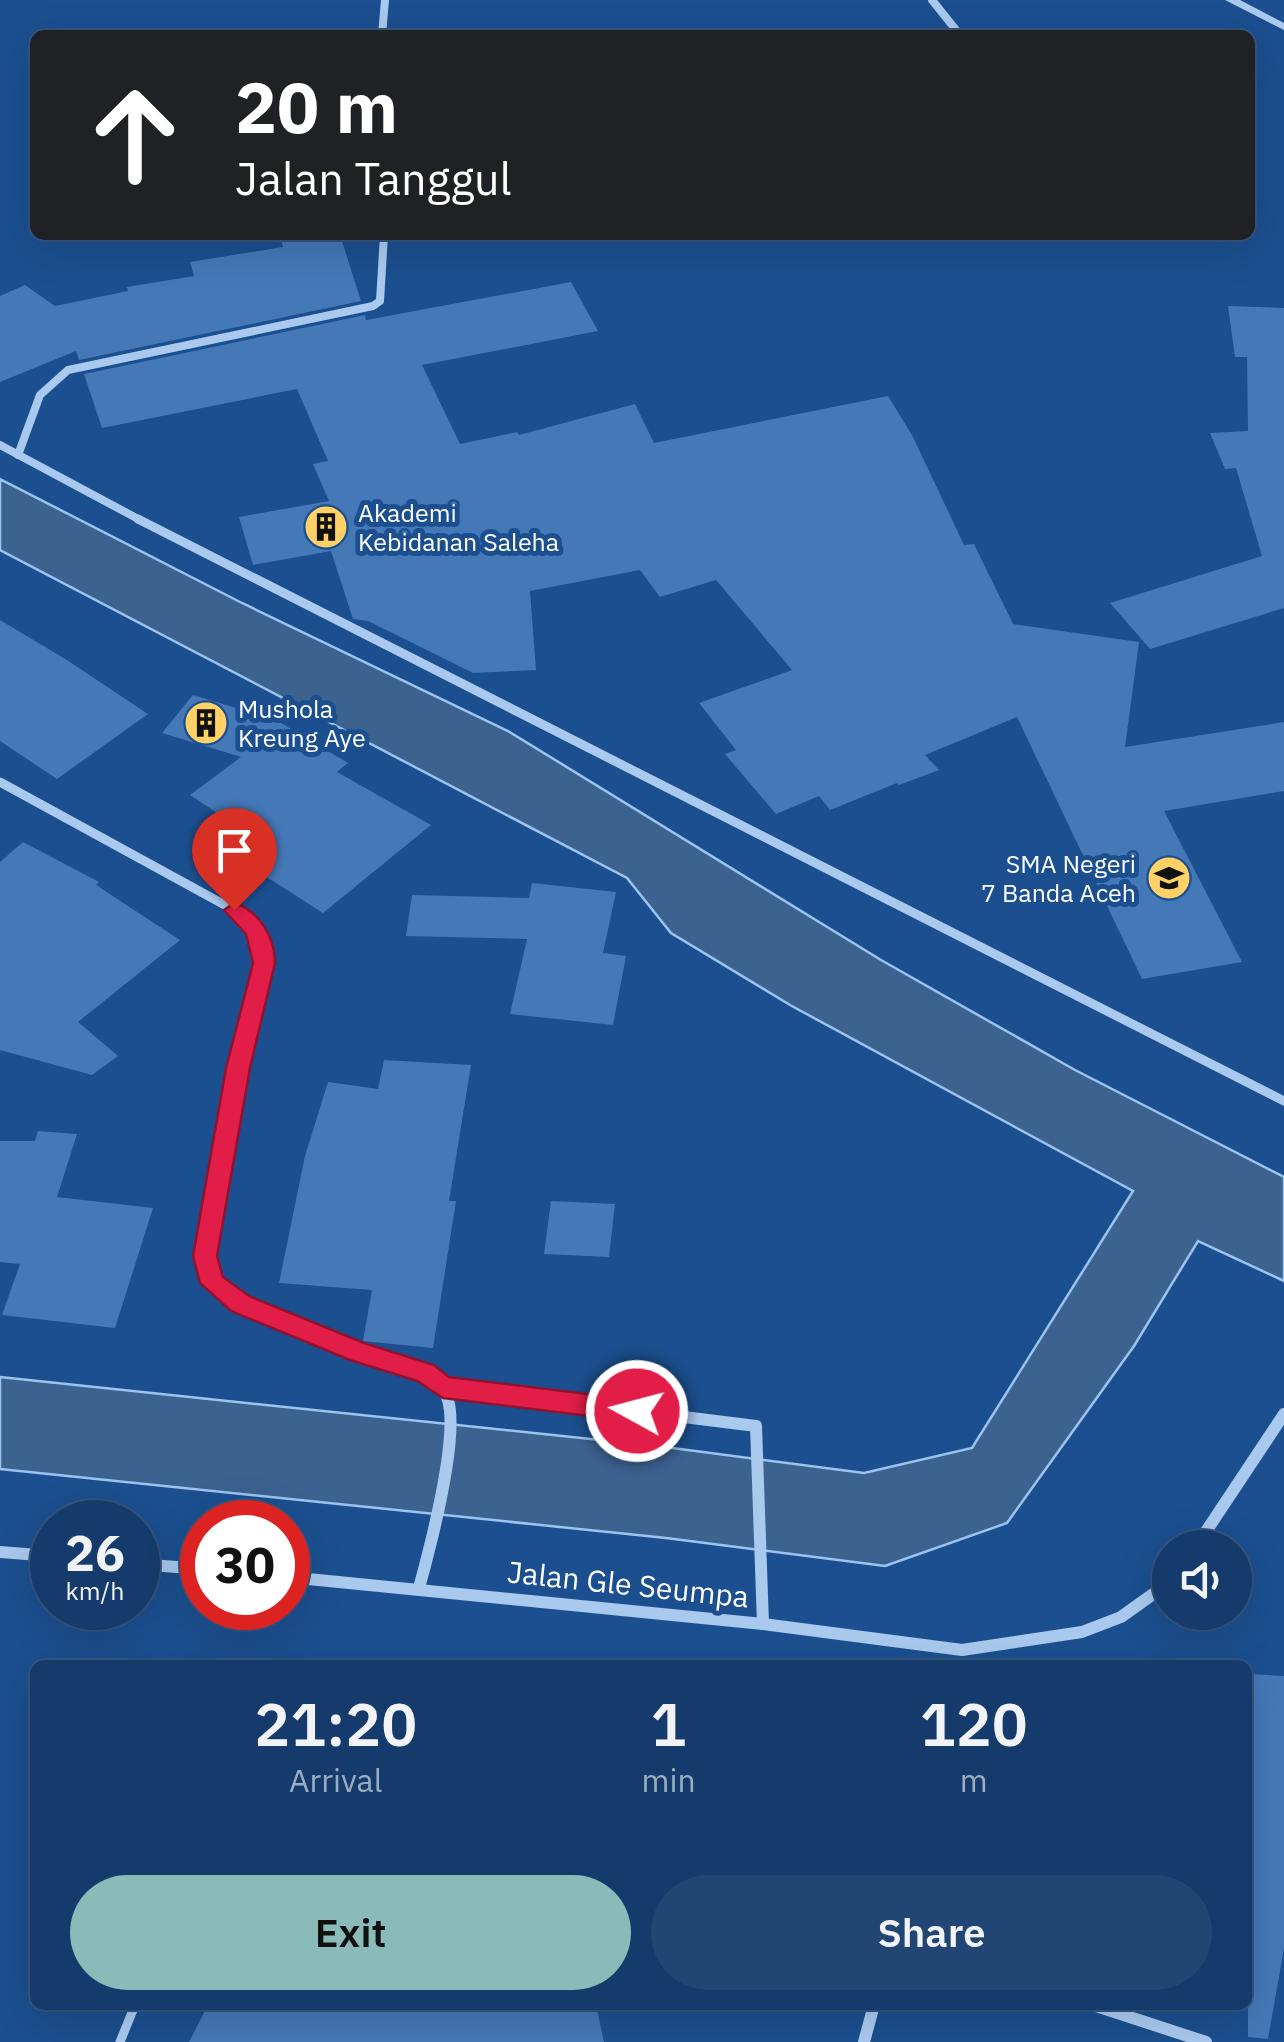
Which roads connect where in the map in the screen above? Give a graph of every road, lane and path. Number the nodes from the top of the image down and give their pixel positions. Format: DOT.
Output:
graph roads {
  1 [pos="385,0"];
  2 [pos="932,0"];
  3 [pos="1231,0"];
  4 [pos="1284,28"];
  5 [pos="382,30"];
  6 [pos="956,30"];
  7 [pos="384,240"];
  8 [pos="0,445"];
  9 [pos="18,455"];
  10 [pos="0,782"];
  11 [pos="1284,1101"];
  12 [pos="443,1388"];
  13 [pos="1284,1414"];
  14 [pos="1207,1530"];
  15 [pos="0,1552"];
  16 [pos="30,1554"];
  17 [pos="310,1579"];
  18 [pos="419,1588"];
  19 [pos="1152,1595"];
  20 [pos="763,1624"];
  21 [pos="962,1650"];
  22 [pos="959,1660"];
  23 [pos="133,2010"];
  24 [pos="873,2010"];
  25 [pos="1108,2010"];
  26 [pos="120,2042"];
  27 [pos="864,2042"];
  28 [pos="1206,2042"];
  1 -- 5 [label="street"];
  2 -- 6 [label="street"];
  3 -- 4 [label="street"];
  7 -- 9 [label="street"];
  8 -- 9 [label="street"];
  9 -- 11 [label="street"];
  10 -- 12 [label="street"];
  12 -- 18 [label="street"];
  12 -- 20 [label="street"];
  13 -- 14 [label="street"];
  15 -- 16 [label="street"];
  17 -- 18 [label="street, Jalan Gle Seumpa"];
  18 -- 20 [label="street, Jalan Gle Seumpa"];
  19 -- 21 [label="street, Jalan Gle Seumpa"];
  20 -- 21 [label="street, Jalan Gle Seumpa"];
  21 -- 22 [label="street"];
  23 -- 26 [label="lane"];
  24 -- 27 [label="street"];
  25 -- 28 [label="street"];
}
